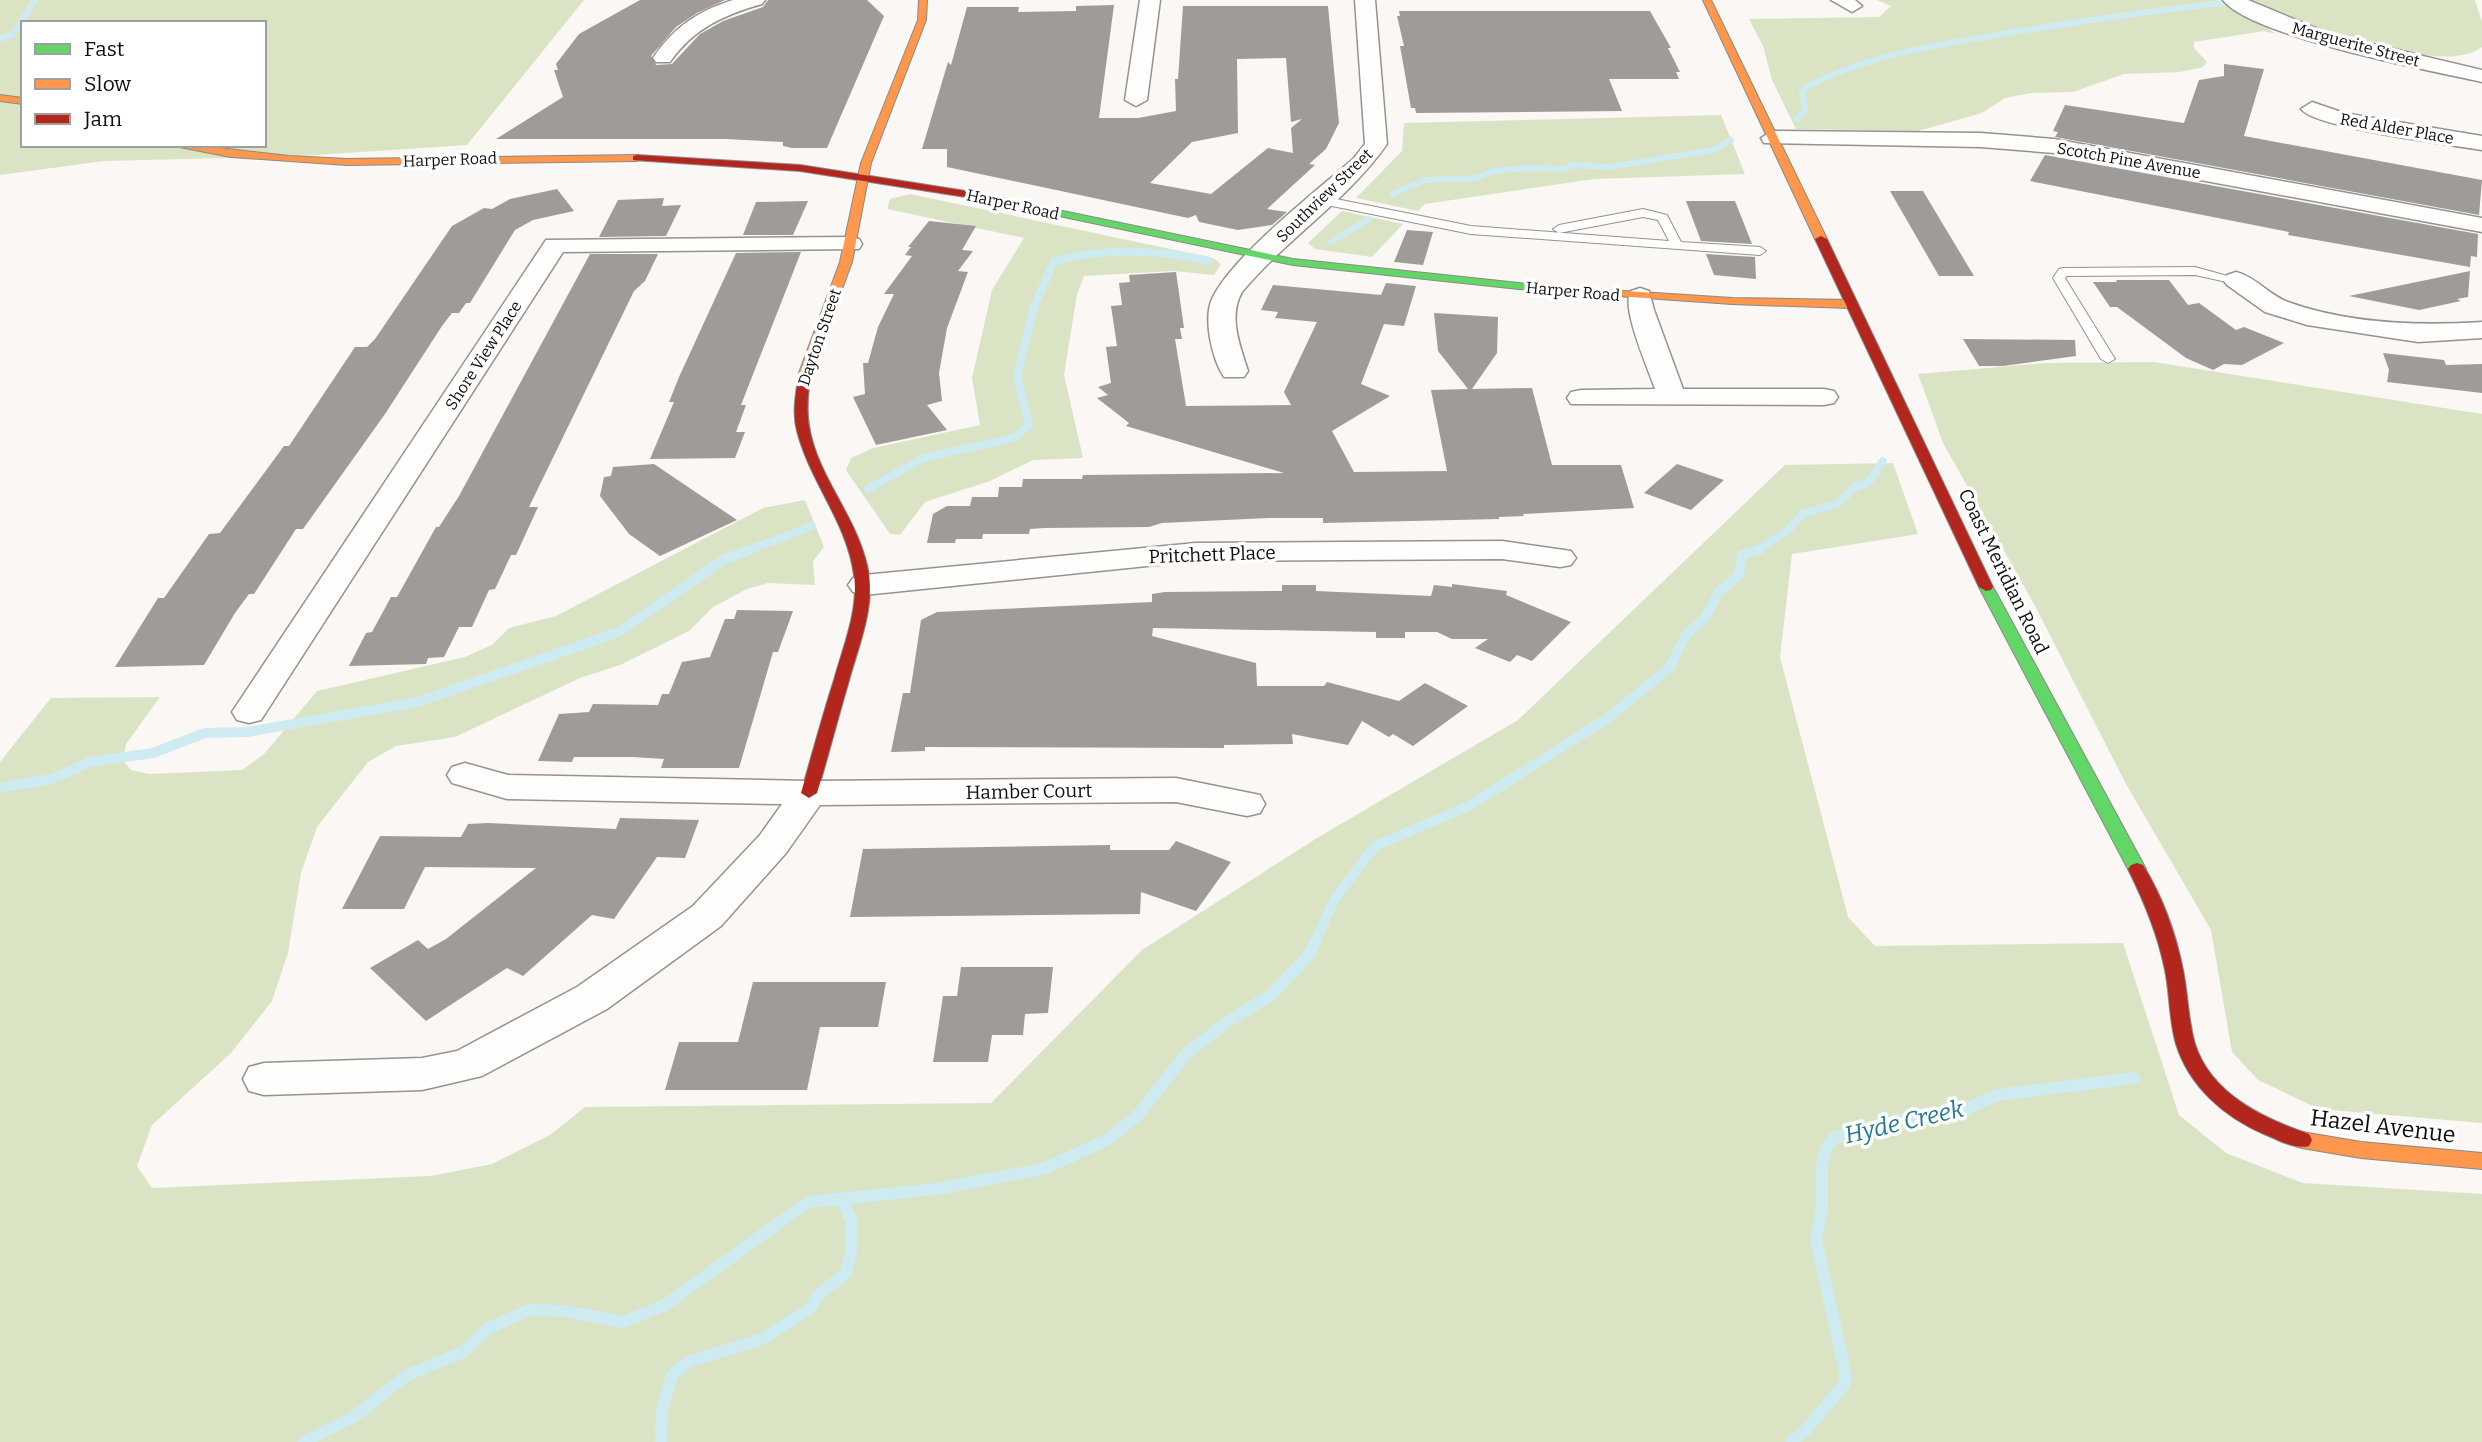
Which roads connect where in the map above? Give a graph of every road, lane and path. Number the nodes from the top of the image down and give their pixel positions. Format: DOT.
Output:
graph roads {
  1 [pos="755,0"];
  2 [pos="923,0"];
  3 [pos="1150,0"];
  4 [pos="1365,0"];
  5 [pos="1707,0"];
  6 [pos="2233,0"];
  7 [pos="663,58"];
  8 [pos="2482,76"];
  9 [pos="0,98"];
  10 [pos="1136,100"];
  11 [pos="21,101"];
  12 [pos="2312,109"];
  13 [pos="1772,138"];
  14 [pos="2482,144"];
  15 [pos="185,147"];
  16 [pos="864,176"];
  17 [pos="1321,200"];
  18 [pos="2482,225"];
  19 [pos="1533,234"];
  20 [pos="850,244"];
  21 [pos="1677,245"];
  22 [pos="1760,251"];
  23 [pos="1260,257"];
  24 [pos="2236,280"];
  25 [pos="1640,296"];
  26 [pos="1849,304"];
  27 [pos="2482,330"];
  28 [pos="2108,359"];
  29 [pos="1234,371"];
  30 [pos="1672,397"];
  31 [pos="1824,397"];
  32 [pos="1581,398"];
  33 [pos="1560,558"];
  34 [pos="864,585"];
  35 [pos="249,712"];
  36 [pos="465,775"];
  37 [pos="810,793"];
  38 [pos="1247,804"];
  39 [pos="264,1079"];
  40 [pos="2279,1132"];
  41 [pos="2482,1161"];
  1 -- 7 [label="street"];
  2 -- 16 [label="street, Dayton Street"];
  3 -- 10 [label="street"];
  4 -- 17 [label="street, Southview Street"];
  5 -- 13 [label="street, Coast Meridian Road"];
  6 -- 8 [label="street, Marguerite Street"];
  9 -- 11 [label="street"];
  12 -- 14 [label="street, Red Alder Place"];
  13 -- 18 [label="street, Scotch Pine Avenue"];
  13 -- 26 [label="street, Coast Meridian Road"];
  15 -- 16 [label="street, Harper Road"];
  16 -- 20 [label="street, Dayton Street"];
  16 -- 23 [label="street, Harper Road"];
  17 -- 19 [label="lane"];
  17 -- 23 [label="street, Southview Street"];
  19 -- 21 [label="lane"];
  19 -- 21 [label="lane"];
  20 -- 34 [label="street, Dayton Street"];
  20 -- 35 [label="street, Shore View Place"];
  21 -- 22 [label="lane"];
  23 -- 25 [label="street, Harper Road"];
  23 -- 29 [label="street, Southview Street"];
  24 -- 27 [label="street"];
  24 -- 28 [label="lane"];
  25 -- 26 [label="street, Harper Road"];
  25 -- 30 [label="street"];
  26 -- 40 [label="street, Coast Meridian Road"];
  30 -- 31 [label="street"];
  30 -- 32 [label="street"];
  33 -- 34 [label="street, Pritchett Place"];
  34 -- 37 [label="street, Dayton Street"];
  36 -- 37 [label="street, Hamber Court"];
  37 -- 38 [label="street, Hamber Court"];
  37 -- 39 [label="street"];
  40 -- 41 [label="street, Hazel Avenue"];
}
